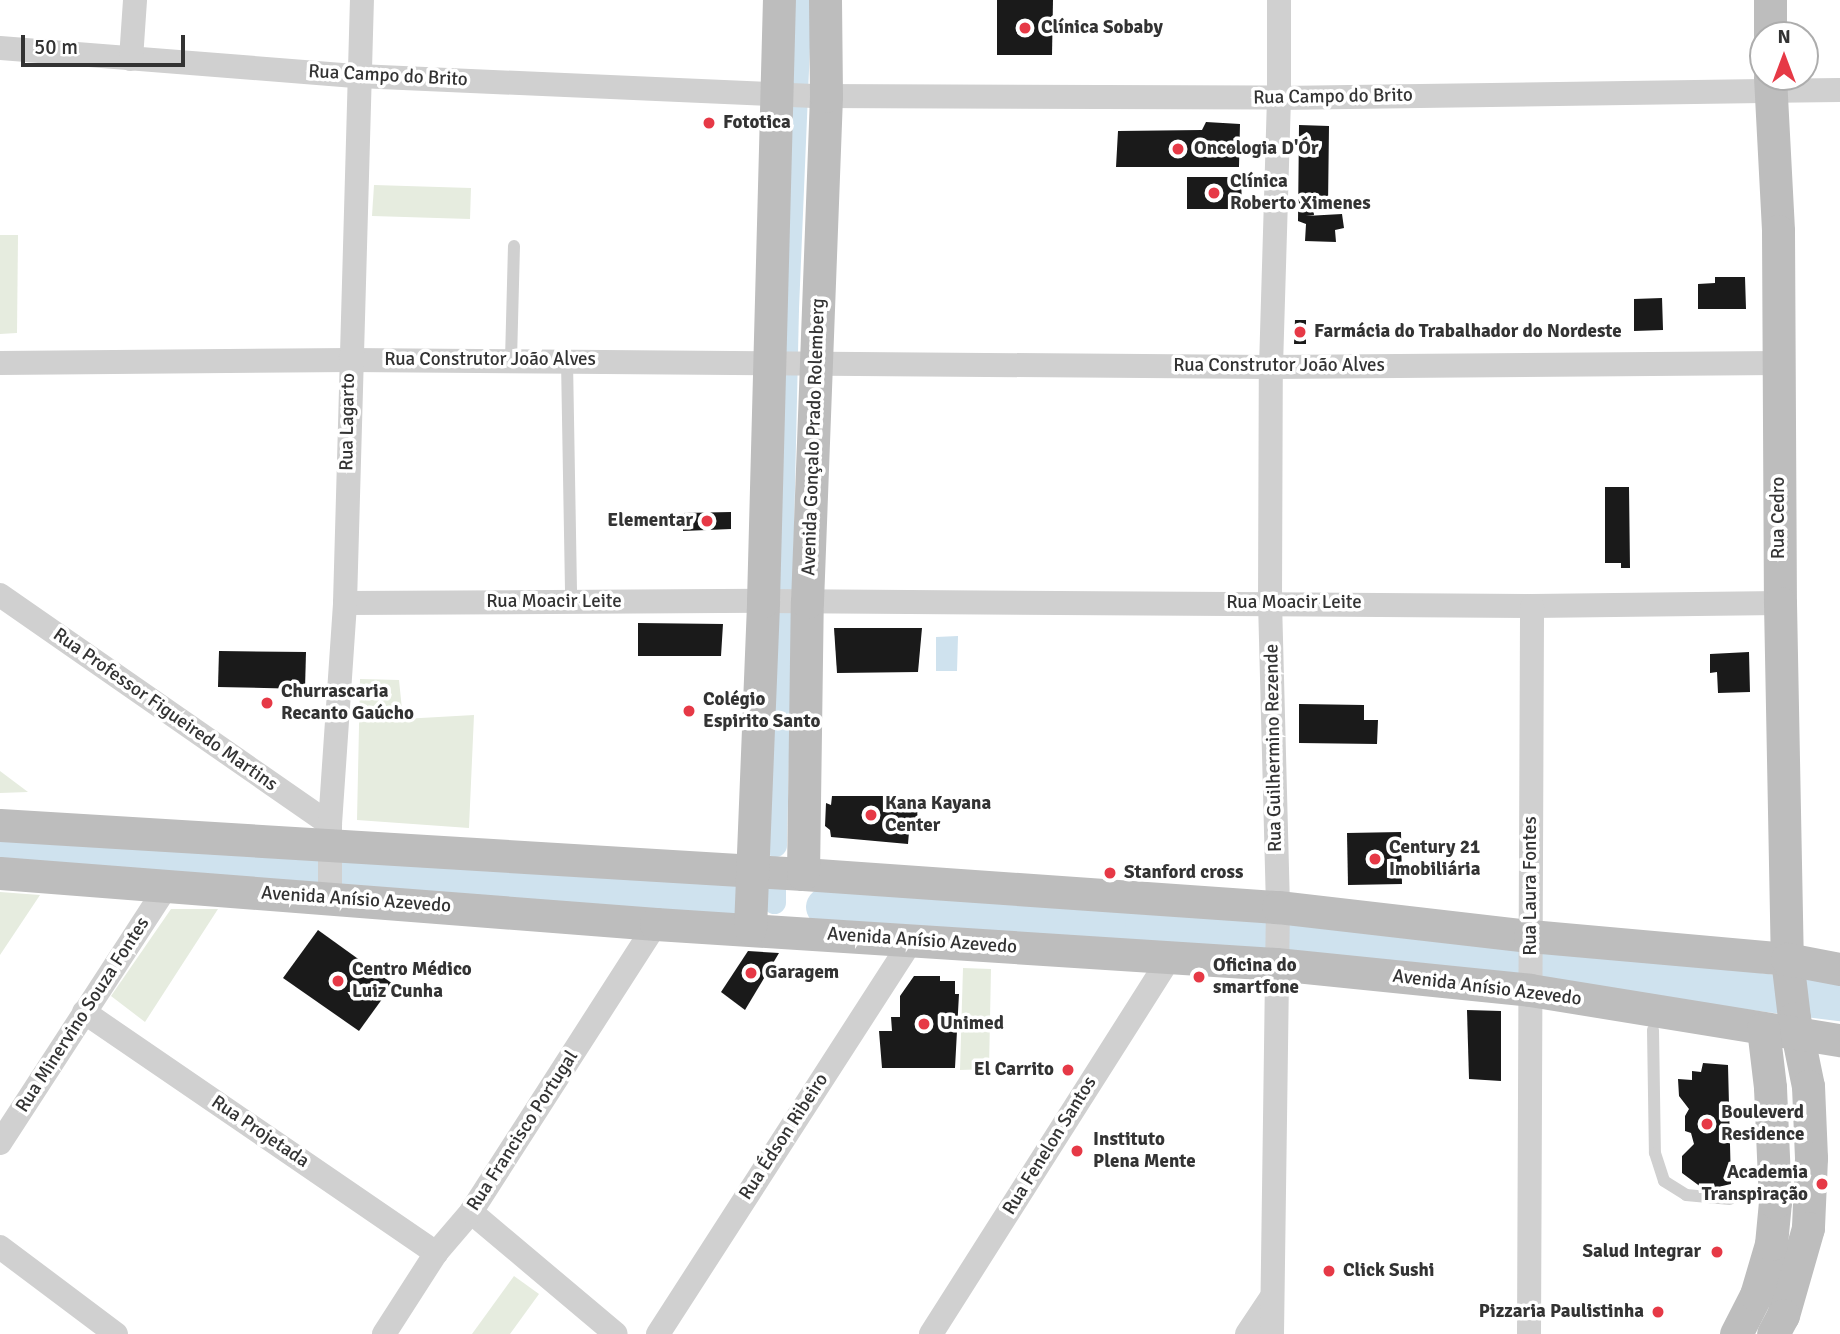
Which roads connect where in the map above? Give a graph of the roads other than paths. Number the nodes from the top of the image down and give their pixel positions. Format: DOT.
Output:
graph roads {
  1 [pos="135,0"];
  2 [pos="362,0"];
  3 [pos="779,0"];
  4 [pos="825,0"];
  5 [pos="1279,0"];
  6 [pos="1770,0"];
  7 [pos="1770,21"];
  8 [pos="0,48"];
  9 [pos="131,59"];
  10 [pos="358,76"];
  11 [pos="1749,85"];
  12 [pos="1819,88"];
  13 [pos="1840,90"];
  14 [pos="1770,91"];
  15 [pos="782,95"];
  16 [pos="820,96"];
  17 [pos="1279,98"];
  18 [pos="514,246"];
  19 [pos="350,360"];
  20 [pos="511,360"];
  21 [pos="567,361"];
  22 [pos="791,362"];
  23 [pos="0,363"];
  24 [pos="1779,363"];
  25 [pos="1271,367"];
  26 [pos="0,595"];
  27 [pos="571,602"];
  28 [pos="785,602"];
  29 [pos="345,603"];
  30 [pos="1270,603"];
  31 [pos="1780,603"];
  32 [pos="1532,606"];
  33 [pos="0,825"];
  34 [pos="330,861"];
  35 [pos="751,871"];
  36 [pos="0,873"];
  37 [pos="803,874"];
  38 [pos="166,887"];
  39 [pos="1278,911"];
  40 [pos="656,924"];
  41 [pos="750,928"];
  42 [pos="911,941"];
  43 [pos="1530,942"];
  44 [pos="1276,957"];
  45 [pos="1170,958"];
  46 [pos="1788,967"];
  47 [pos="1840,969"];
  48 [pos="1530,983"];
  49 [pos="84,1012"];
  50 [pos="1652,1020"];
  51 [pos="1795,1025"];
  52 [pos="1763,1028"];
  53 [pos="1840,1040"];
  54 [pos="0,1143"];
  55 [pos="1730,1199"];
  56 [pos="471,1212"];
  57 [pos="0,1247"];
  58 [pos="436,1253"];
  59 [pos="1272,1298"];
  60 [pos="114,1333"];
  61 [pos="384,1334"];
  62 [pos="616,1334"];
  63 [pos="658,1334"];
  64 [pos="931,1334"];
  65 [pos="1247,1334"];
  66 [pos="1272,1334"];
  67 [pos="1529,1334"];
  68 [pos="1736,1334"];
  69 [pos="1773,1334"];
  1 -- 9 [label="street"];
  2 -- 10 [label="street, Rua Lagarto"];
  3 -- 15 [label="street, Avenida Gonçalo Prado Rolemberg"];
  4 -- 16 [label="street, Avenida Gonçalo Prado Rolemberg"];
  5 -- 17 [label="street, Rua Guilhermino Rezende"];
  6 -- 7 [label="street"];
  8 -- 9 [label="street, Rua Campo do Brito"];
  9 -- 10 [label="street, Rua Campo do Brito"];
  10 -- 15 [label="street, Rua Campo do Brito"];
  10 -- 19 [label="street, Rua Lagarto"];
  11 -- 17 [label="street, Rua Campo do Brito"];
  12 -- 13 [label="street, Rua Campo do Brito"];
  14 -- 24 [label="street, Rua Cedro"];
  15 -- 16 [label="street, Rua Campo do Brito"];
  15 -- 22 [label="street, Avenida Gonçalo Prado Rolemberg"];
  16 -- 17 [label="street, Rua Campo do Brito"];
  16 -- 22 [label="street, Avenida Gonçalo Prado Rolemberg"];
  17 -- 25 [label="street, Rua Guilhermino Rezende"];
  18 -- 20 [label="lane"];
  19 -- 20 [label="street, Rua Construtor João Alves"];
  19 -- 23 [label="street, Rua Construtor João Alves"];
  19 -- 29 [label="street, Rua Lagarto"];
  20 -- 21 [label="street, Rua Construtor João Alves"];
  21 -- 22 [label="street, Rua Construtor João Alves"];
  21 -- 27 [label="lane"];
  22 -- 25 [label="street, Rua Construtor João Alves"];
  22 -- 28 [label="street, Avenida Gonçalo Prado Rolemberg"];
  22 -- 28 [label="street, Avenida Gonçalo Prado Rolemberg"];
  24 -- 25 [label="street, Rua Construtor João Alves"];
  24 -- 31 [label="street, Rua Cedro"];
  25 -- 30 [label="street, Rua Guilhermino Rezende"];
  26 -- 34 [label="street, Rua Professor Figueiredo Martins"];
  27 -- 28 [label="street, Rua Moacir Leite"];
  27 -- 29 [label="street, Rua Moacir Leite"];
  28 -- 30 [label="street, Rua Moacir Leite"];
  28 -- 35 [label="street, Avenida Gonçalo Prado Rolemberg"];
  28 -- 37 [label="street, Avenida Gonçalo Prado Rolemberg"];
  29 -- 34 [label="street, Rua Lagarto"];
  30 -- 32 [label="street, Rua Moacir Leite"];
  30 -- 39 [label="street, Rua Guilhermino Rezende"];
  31 -- 32 [label="street, Rua Moacir Leite"];
  31 -- 46 [label="street, Rua Cedro"];
  32 -- 43 [label="street, Rua Laura Fontes"];
  33 -- 34 [label="street, Avenida Anísio Azevedo"];
  34 -- 35 [label="street, Avenida Anísio Azevedo"];
  34 -- 38 [label="street, Avenida Anísio Azevedo"];
  34 -- 40 [label="street, Avenida Anísio Azevedo"];
  35 -- 37 [label="street, Avenida Anísio Azevedo"];
  35 -- 41 [label="street, Avenida Gonçalo Prado Rolemberg"];
  36 -- 38 [label="street, Avenida Anísio Azevedo"];
  37 -- 39 [label="street, Avenida Anísio Azevedo"];
  38 -- 49 [label="street, Rua Minervino Souza Fontes"];
  39 -- 43 [label="street, Avenida Anísio Azevedo"];
  39 -- 44 [label="street, Rua Guilhermino Rezende"];
  40 -- 41 [label="street, Avenida Anísio Azevedo"];
  40 -- 56 [label="street, Rua Francisco Portugal"];
  41 -- 42 [label="street, Avenida Anísio Azevedo"];
  42 -- 45 [label="street, Avenida Anísio Azevedo"];
  42 -- 63 [label="street, Rua Édson Ribeiro"];
  43 -- 46 [label="street, Avenida Anísio Azevedo"];
  43 -- 48 [label="street, Rua Laura Fontes"];
  44 -- 45 [label="street, Avenida Anísio Azevedo"];
  44 -- 48 [label="street, Avenida Anísio Azevedo"];
  44 -- 59 [label="street"];
  45 -- 64 [label="street, Rua Fenelon Santos"];
  46 -- 47 [label="street, Avenida Anísio Azevedo"];
  46 -- 51 [label="street, Rua Cedro"];
  48 -- 50 [label="street, Avenida Anísio Azevedo"];
  48 -- 67 [label="street, Rua Laura Fontes"];
  49 -- 54 [label="street, Rua Minervino Souza Fontes"];
  49 -- 58 [label="street, Rua Projetada"];
  50 -- 52 [label="street, Avenida Anísio Azevedo"];
  50 -- 55 [label="lane"];
  51 -- 52 [label="street, Avenida Anísio Azevedo"];
  51 -- 53 [label="street, Avenida Anísio Azevedo"];
  51 -- 69 [label="street, Rua Cedro"];
  52 -- 68 [label="street"];
  56 -- 58 [label="street, Rua Francisco Portugal"];
  56 -- 62 [label="street"];
  57 -- 60 [label="street"];
  58 -- 61 [label="street, Rua Francisco Portugal"];
  59 -- 65 [label="street"];
  59 -- 66 [label="street"];
}
